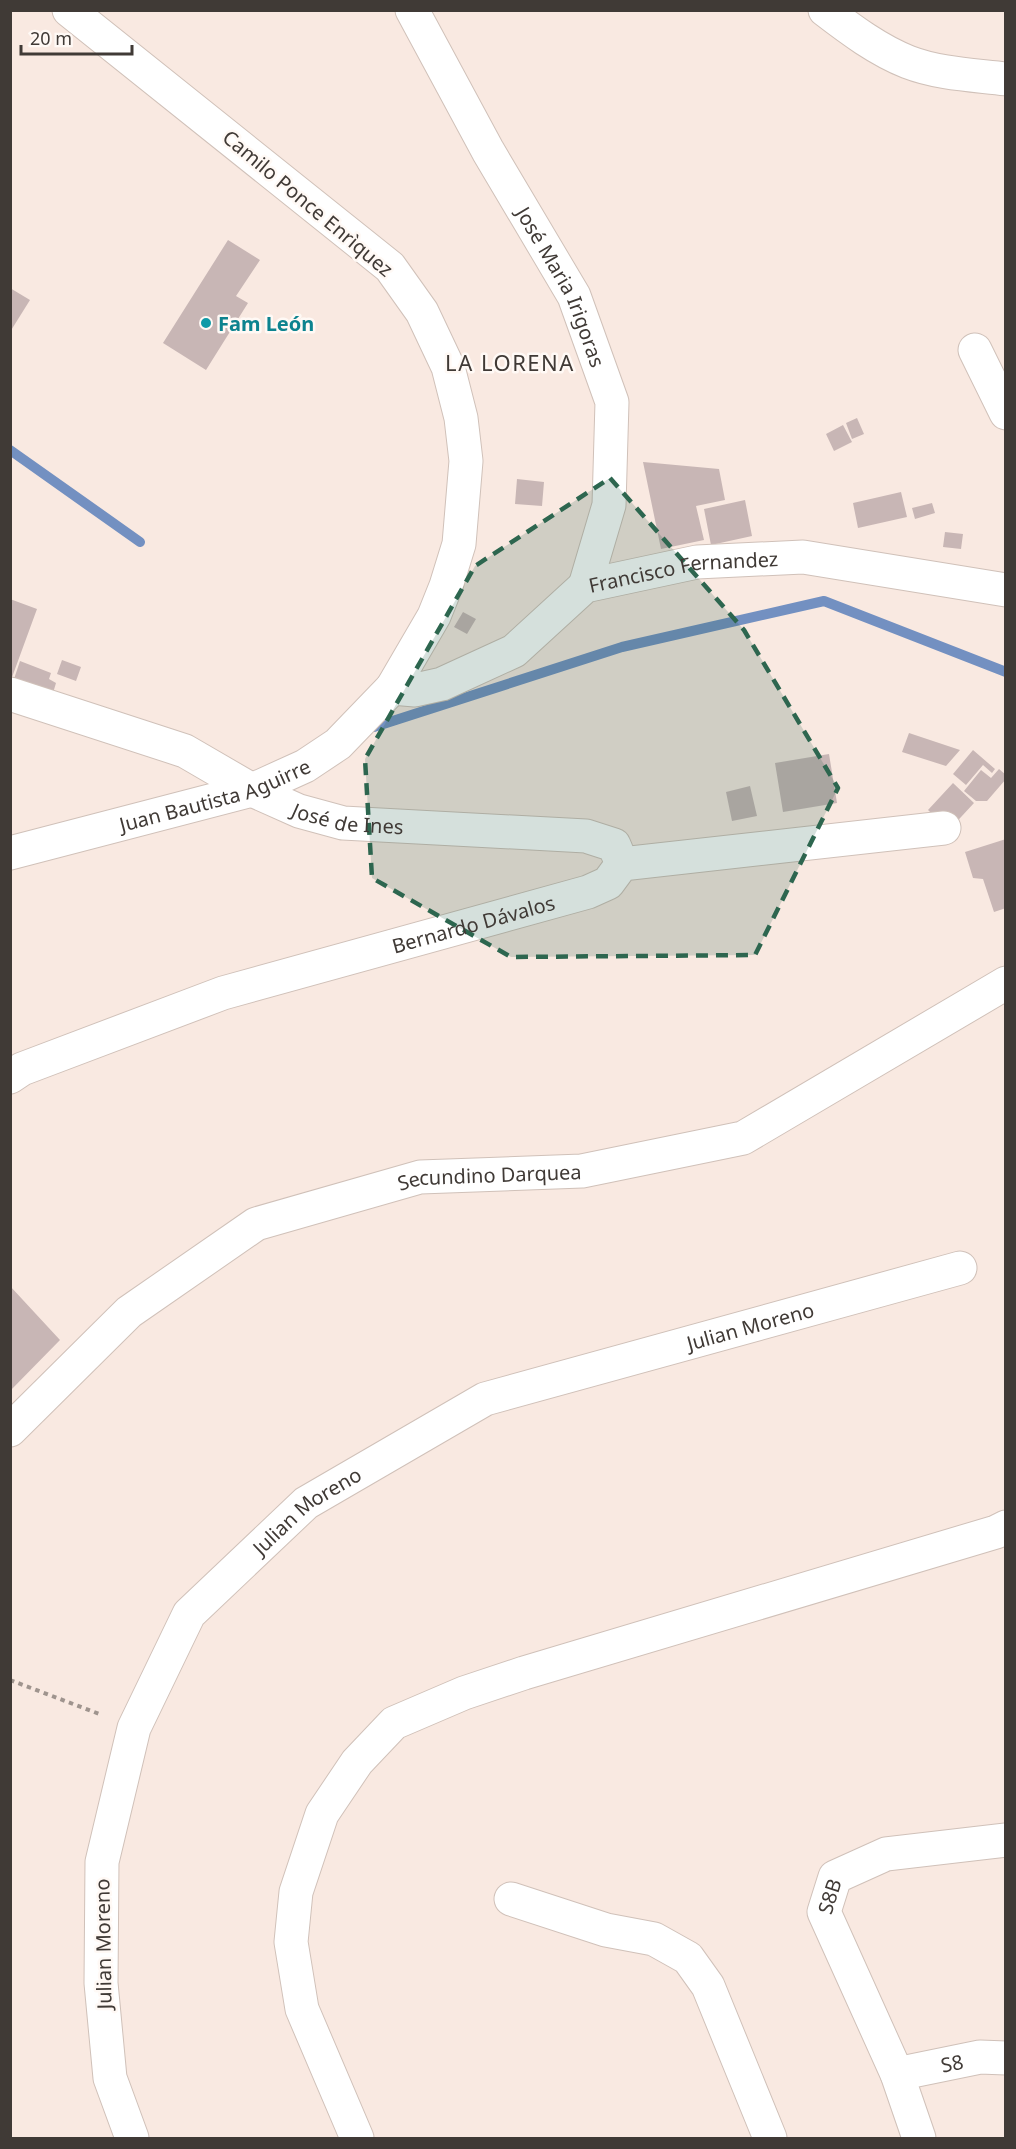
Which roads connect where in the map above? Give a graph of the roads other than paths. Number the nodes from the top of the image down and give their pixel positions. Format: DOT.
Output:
graph roads {
  1 [pos="69,10"];
  2 [pos="412,10"];
  3 [pos="825,10"];
  4 [pos="1005,79"];
  5 [pos="975,350"];
  6 [pos="1005,413"];
  7 [pos="585,586"];
  8 [pos="1005,590"];
  9 [pos="392,688"];
  10 [pos="10,694"];
  11 [pos="252,790"];
  12 [pos="944,828"];
  13 [pos="10,853"];
  14 [pos="622,864"];
  15 [pos="1005,983"];
  16 [pos="10,1077"];
  17 [pos="960,1268"];
  18 [pos="10,1430"];
  19 [pos="1005,1527"];
  20 [pos="1005,1840"];
  21 [pos="511,1899"];
  22 [pos="1005,2058"];
  23 [pos="897,2074"];
  24 [pos="919,2138"];
  25 [pos="132,2139"];
  26 [pos="357,2139"];
  27 [pos="770,2139"];
  1 -- 9 [label="street, Camilo Ponce Enrìquez"];
  2 -- 7 [label="street, José Maria Irigoras"];
  3 -- 4 [label="street"];
  5 -- 6 [label="street"];
  7 -- 8 [label="street, Francisco Fernandez"];
  7 -- 9 [label="street, Francisco Fernandez"];
  9 -- 11 [label="street, Juan Bautista Aguirre"];
  10 -- 11 [label="street, José de Ines"];
  11 -- 13 [label="street, Juan Bautista Aguirre"];
  11 -- 14 [label="street, José de Ines"];
  12 -- 14 [label="street"];
  14 -- 16 [label="street, Bernardo Dávalos"];
  15 -- 18 [label="street, Secundino Darquea"];
  17 -- 25 [label="street, Julian Moreno"];
  19 -- 26 [label="street"];
  20 -- 23 [label="street, S8B"];
  21 -- 27 [label="street"];
  22 -- 23 [label="street, S8"];
  23 -- 24 [label="street, S8B"];
}
